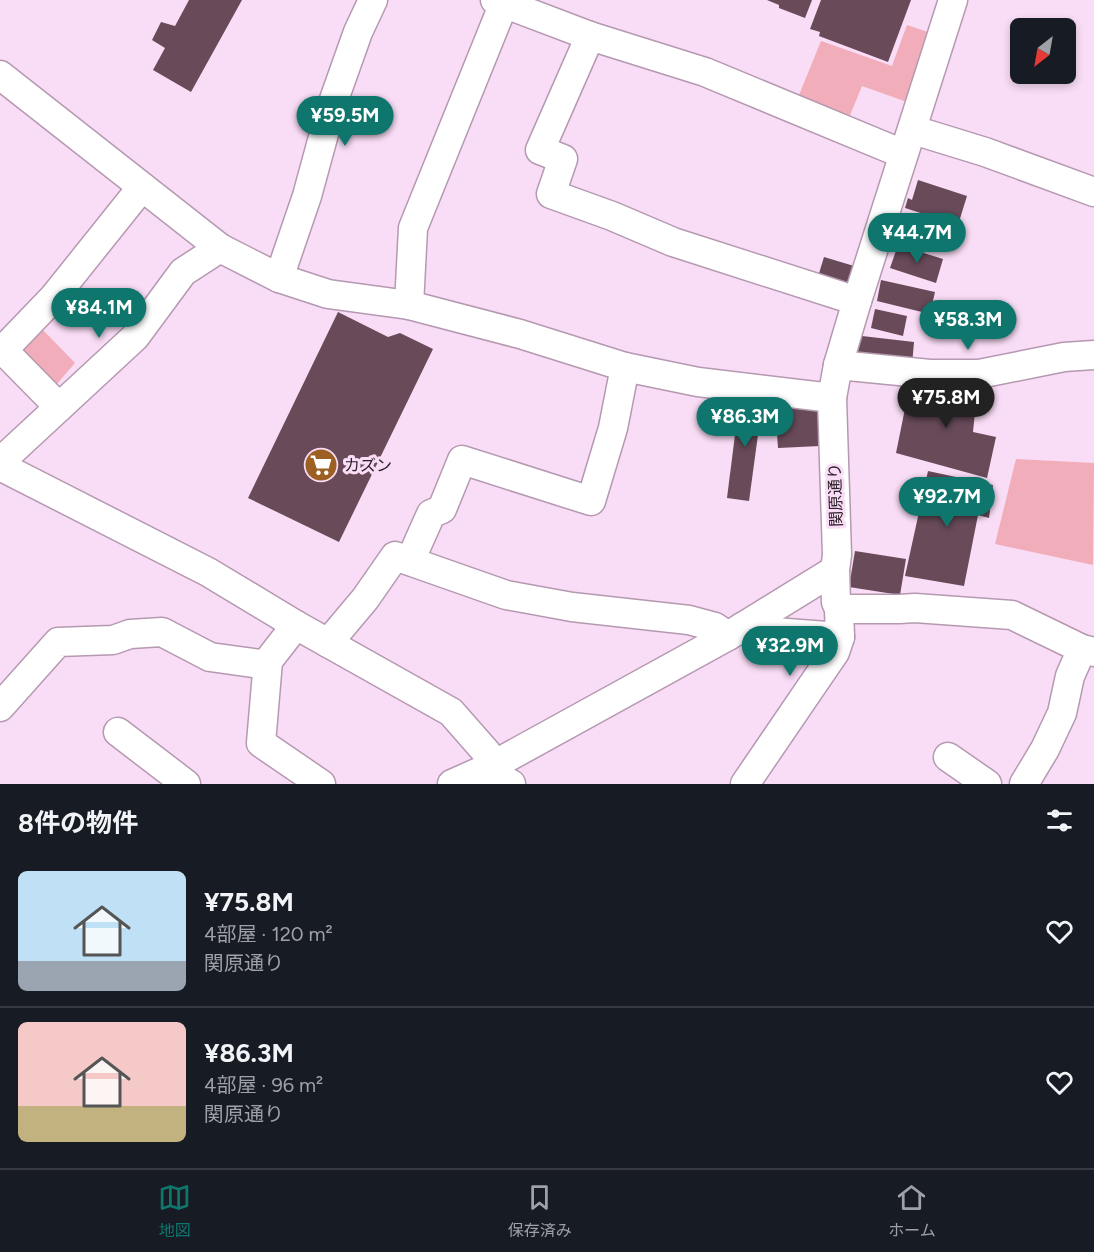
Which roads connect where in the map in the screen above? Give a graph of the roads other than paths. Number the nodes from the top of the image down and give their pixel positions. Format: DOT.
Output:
graph roads {
  1 [pos="373,0"];
  2 [pos="954,0"];
  3 [pos="499,2"];
  4 [pos="590,36"];
  5 [pos="0,75"];
  6 [pos="912,143"];
  7 [pos="142,187"];
  8 [pos="1094,192"];
  9 [pos="220,248"];
  10 [pos="279,278"];
  11 [pos="856,301"];
  12 [pos="409,305"];
  13 [pos="2,348"];
  14 [pos="1094,355"];
  15 [pos="838,365"];
  16 [pos="625,367"];
  17 [pos="832,398"];
  18 [pos="60,407"];
  19 [pos="0,464"];
  20 [pos="410,561"];
  21 [pos="835,570"];
  22 [pos="839,609"];
  23 [pos="296,625"];
  24 [pos="735,631"];
  25 [pos="840,637"];
  26 [pos="328,643"];
  27 [pos="1088,650"];
  28 [pos="268,661"];
  29 [pos="0,707"];
  30 [pos="118,732"];
  31 [pos="948,757"];
  32 [pos="500,775"];
  33 [pos="186,784"];
  34 [pos="321,784"];
  35 [pos="452,784"];
  36 [pos="745,784"];
  37 [pos="987,784"];
  38 [pos="1024,784"];
  1 -- 10 [label="street"];
  2 -- 6 [label="street, 関原通り"];
  3 -- 4 [label="street"];
  3 -- 12 [label="street"];
  4 -- 6 [label="street"];
  4 -- 11 [label="street"];
  5 -- 7 [label="street"];
  6 -- 8 [label="street"];
  6 -- 11 [label="street, 関原通り"];
  7 -- 9 [label="street"];
  7 -- 13 [label="street"];
  9 -- 10 [label="street"];
  9 -- 18 [label="street"];
  10 -- 12 [label="street"];
  11 -- 15 [label="street, 関原通り"];
  12 -- 16 [label="street"];
  13 -- 18 [label="street"];
  14 -- 15 [label="street"];
  15 -- 17 [label="street, 関原通り"];
  16 -- 17 [label="street"];
  16 -- 20 [label="street"];
  17 -- 21 [label="street, 関原通り"];
  18 -- 19 [label="street"];
  19 -- 23 [label="street"];
  20 -- 24 [label="street"];
  20 -- 26 [label="street"];
  21 -- 22 [label="street, 関原通り"];
  21 -- 24 [label="street"];
  22 -- 25 [label="street, 関原通り"];
  22 -- 27 [label="street"];
  23 -- 26 [label="street"];
  23 -- 28 [label="street"];
  24 -- 25 [label="street"];
  24 -- 32 [label="street"];
  25 -- 36 [label="street"];
  26 -- 32 [label="street"];
  27 -- 38 [label="street"];
  28 -- 29 [label="street"];
  28 -- 34 [label="street"];
  30 -- 33 [label="street"];
  31 -- 37 [label="street"];
  32 -- 35 [label="street"];
}
